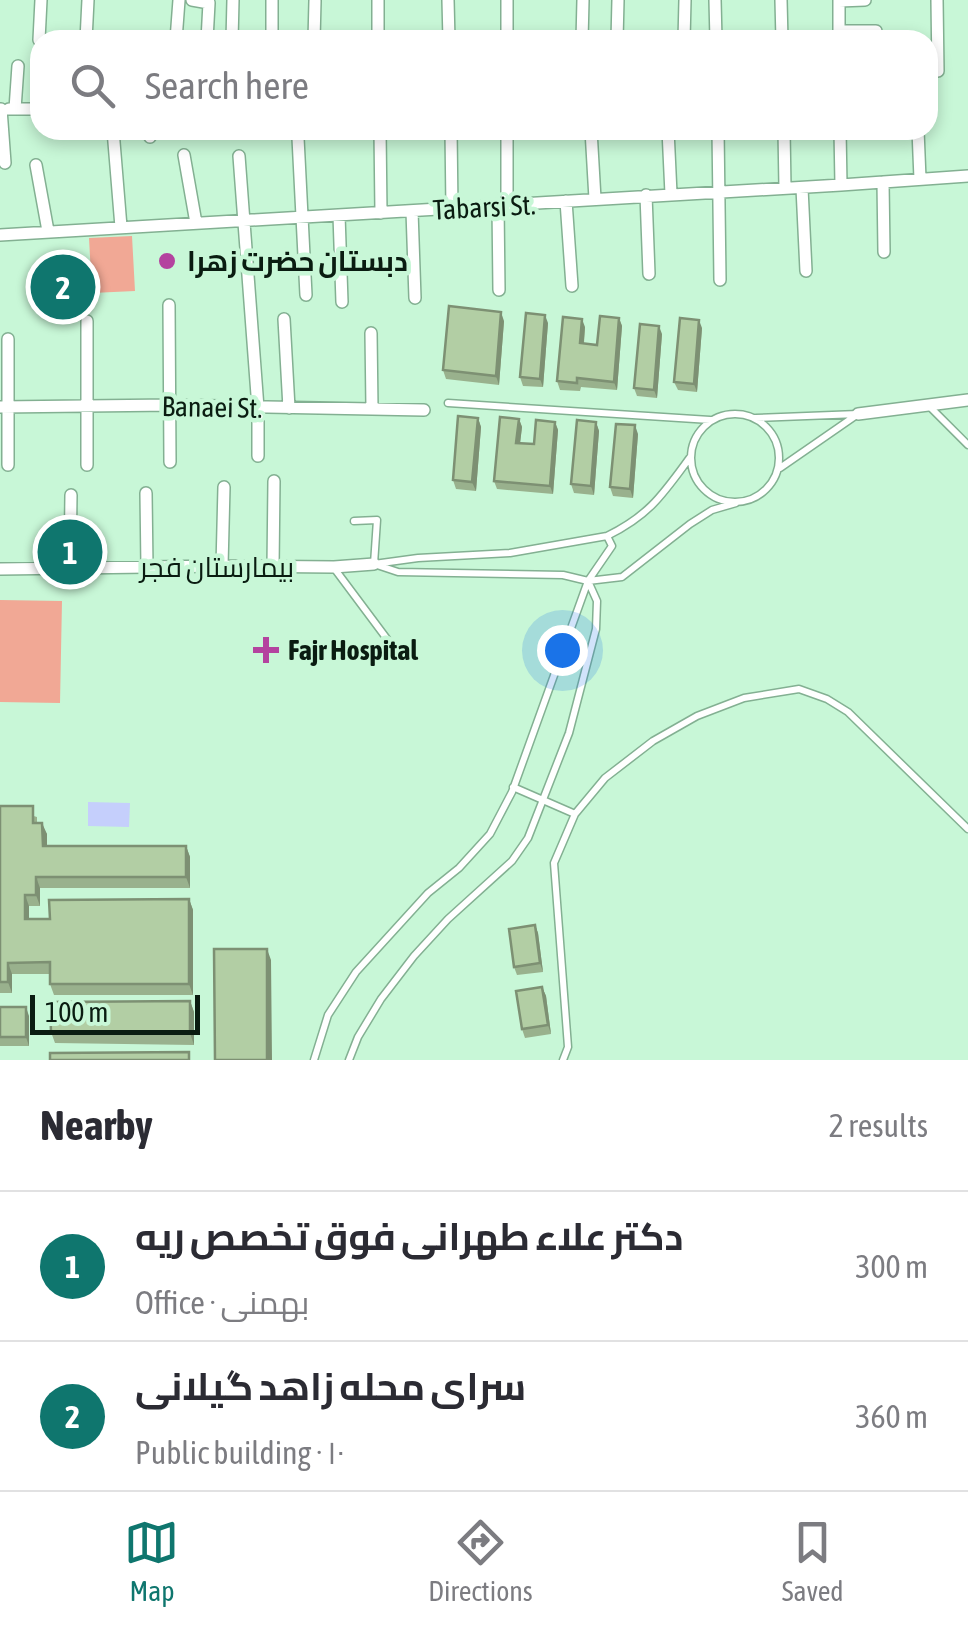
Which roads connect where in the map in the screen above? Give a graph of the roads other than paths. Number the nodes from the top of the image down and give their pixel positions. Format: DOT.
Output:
graph roads {
  1 [pos="41,0"];
  2 [pos="88,0"];
  3 [pos="179,0"];
  4 [pos="192,0"];
  5 [pos="233,0"];
  6 [pos="272,0"];
  7 [pos="378,0"];
  8 [pos="448,0"];
  9 [pos="507,0"];
  10 [pos="583,0"];
  11 [pos="618,0"];
  12 [pos="685,0"];
  13 [pos="715,0"];
  14 [pos="781,0"];
  15 [pos="839,0"];
  16 [pos="864,0"];
  17 [pos="937,0"];
  18 [pos="314,1"];
  19 [pos="40,30"];
  20 [pos="86,30"];
  21 [pos="177,30"];
  22 [pos="208,30"];
  23 [pos="232,30"];
  24 [pos="272,30"];
  25 [pos="314,30"];
  26 [pos="378,30"];
  27 [pos="449,30"];
  28 [pos="507,30"];
  29 [pos="582,30"];
  30 [pos="617,30"];
  31 [pos="684,30"];
  32 [pos="716,30"];
  33 [pos="782,30"];
  34 [pos="839,30"];
  35 [pos="937,30"];
  36 [pos="18,66"];
  37 [pos="5,109"];
  38 [pos="113,140"];
  39 [pos="298,140"];
  40 [pos="380,140"];
  41 [pos="451,140"];
  42 [pos="506,140"];
  43 [pos="592,140"];
  44 [pos="669,140"];
  45 [pos="718,140"];
  46 [pos="784,140"];
  47 [pos="840,140"];
  48 [pos="918,140"];
  49 [pos="184,155"];
  50 [pos="239,156"];
  51 [pos="5,163"];
  52 [pos="36,165"];
  53 [pos="968,176"];
  54 [pos="920,179"];
  55 [pos="883,182"];
  56 [pos="841,186"];
  57 [pos="785,188"];
  58 [pos="802,188"];
  59 [pos="720,191"];
  60 [pos="672,194"];
  61 [pos="646,196"];
  62 [pos="595,199"];
  63 [pos="566,202"];
  64 [pos="503,206"];
  65 [pos="452,208"];
  66 [pos="412,211"];
  67 [pos="381,213"];
  68 [pos="338,215"];
  69 [pos="302,217"];
  70 [pos="244,220"];
  71 [pos="196,223"];
  72 [pos="121,227"];
  73 [pos="48,231"];
  74 [pos="0,236"];
  75 [pos="884,252"];
  76 [pos="806,271"];
  77 [pos="649,274"];
  78 [pos="720,280"];
  79 [pos="572,286"];
  80 [pos="499,290"];
  81 [pos="306,295"];
  82 [pos="415,298"];
  83 [pos="342,302"];
  84 [pos="168,305"];
  85 [pos="284,319"];
  86 [pos="87,321"];
  87 [pos="371,334"];
  88 [pos="8,338"];
  89 [pos="968,400"];
  90 [pos="448,403"];
  91 [pos="927,404"];
  92 [pos="171,406"];
  93 [pos="3,407"];
  94 [pos="88,407"];
  95 [pos="258,408"];
  96 [pos="289,408"];
  97 [pos="372,408"];
  98 [pos="424,410"];
  99 [pos="858,414"];
  100 [pos="756,418"];
  101 [pos="712,420"];
  102 [pos="968,446"];
  103 [pos="258,456"];
  104 [pos="691,456"];
  105 [pos="170,462"];
  106 [pos="8,465"];
  107 [pos="87,465"];
  108 [pos="779,468"];
  109 [pos="274,481"];
  110 [pos="224,487"];
  111 [pos="146,493"];
  112 [pos="70,495"];
  113 [pos="736,503"];
  114 [pos="354,521"];
  115 [pos="607,536"];
  116 [pos="374,564"];
  117 [pos="222,566"];
  118 [pos="70,567"];
  119 [pos="147,567"];
  120 [pos="273,568"];
  121 [pos="334,568"];
  122 [pos="0,569"];
  123 [pos="588,581"];
  124 [pos="393,648"];
  125 [pos="514,787"];
  126 [pos="543,800"];
  127 [pos="575,814"];
  128 [pos="968,829"];
  129 [pos="314,1060"];
  130 [pos="349,1060"];
  131 [pos="563,1060"];
  1 -- 19 [label="street"];
  2 -- 20 [label="street"];
  3 -- 21 [label="street"];
  4 -- 22 [label="street"];
  5 -- 23 [label="street"];
  6 -- 24 [label="street"];
  7 -- 26 [label="street"];
  8 -- 27 [label="street"];
  9 -- 28 [label="street"];
  10 -- 29 [label="street"];
  11 -- 30 [label="street"];
  12 -- 31 [label="street"];
  13 -- 32 [label="street"];
  14 -- 33 [label="street"];
  15 -- 16 [label="street"];
  15 -- 34 [label="street"];
  17 -- 35 [label="street"];
  18 -- 25 [label="street"];
  36 -- 37 [label="street"];
  37 -- 51 [label="street"];
  38 -- 72 [label="street"];
  39 -- 69 [label="street"];
  40 -- 67 [label="street"];
  41 -- 65 [label="street"];
  42 -- 64 [label="street"];
  43 -- 62 [label="street"];
  44 -- 60 [label="street"];
  45 -- 59 [label="street"];
  46 -- 57 [label="street"];
  47 -- 56 [label="street"];
  48 -- 54 [label="street"];
  49 -- 71 [label="street"];
  50 -- 70 [label="street"];
  52 -- 73 [label="street"];
  53 -- 54 [label="street, Tabarsi St."];
  54 -- 55 [label="street, Tabarsi St."];
  55 -- 56 [label="street, Tabarsi St."];
  55 -- 75 [label="street"];
  56 -- 58 [label="street, Tabarsi St."];
  57 -- 58 [label="street, Tabarsi St."];
  57 -- 59 [label="street, Tabarsi St."];
  58 -- 76 [label="street"];
  59 -- 60 [label="street, Tabarsi St."];
  59 -- 78 [label="street"];
  60 -- 61 [label="street, Tabarsi St."];
  61 -- 62 [label="street, Tabarsi St."];
  61 -- 77 [label="street"];
  62 -- 63 [label="street, Tabarsi St."];
  63 -- 64 [label="street, Tabarsi St."];
  63 -- 79 [label="street"];
  64 -- 65 [label="street, Tabarsi St."];
  64 -- 80 [label="street"];
  65 -- 66 [label="street, Tabarsi St."];
  66 -- 67 [label="street, Tabarsi St."];
  66 -- 82 [label="street"];
  67 -- 68 [label="street, Tabarsi St."];
  68 -- 69 [label="street, Tabarsi St."];
  68 -- 83 [label="street"];
  69 -- 70 [label="street, Tabarsi St."];
  69 -- 81 [label="street"];
  70 -- 71 [label="street, Tabarsi St."];
  70 -- 95 [label="street"];
  71 -- 72 [label="street, Tabarsi St."];
  72 -- 73 [label="street, Tabarsi St."];
  73 -- 74 [label="street, Tabarsi St."];
  84 -- 92 [label="street"];
  85 -- 96 [label="street"];
  86 -- 94 [label="street"];
  87 -- 97 [label="street"];
  88 -- 93 [label="street"];
  89 -- 91 [label="street"];
  90 -- 101 [label="lane"];
  91 -- 99 [label="street"];
  91 -- 102 [label="lane"];
  92 -- 94 [label="street, Banaei St."];
  92 -- 95 [label="street, Banaei St."];
  92 -- 105 [label="street"];
  93 -- 94 [label="street, Banaei St."];
  93 -- 106 [label="street"];
  94 -- 107 [label="street"];
  95 -- 96 [label="street, Banaei St."];
  95 -- 103 [label="street"];
  96 -- 97 [label="street, Banaei St."];
  97 -- 98 [label="street, Banaei St."];
  99 -- 100 [label="lane"];
  99 -- 108 [label="lane"];
  100 -- 101 [label="lane"];
  100 -- 108 [label="lane"];
  101 -- 104 [label="lane"];
  104 -- 113 [label="lane"];
  104 -- 115 [label="lane"];
  108 -- 113 [label="lane"];
  109 -- 120 [label="street"];
  110 -- 117 [label="street"];
  111 -- 119 [label="street"];
  112 -- 118 [label="street"];
  113 -- 123 [label="lane"];
  114 -- 116 [label="lane"];
  115 -- 116 [label="lane"];
  115 -- 123 [label="lane"];
  116 -- 121 [label="street, بیمارستان فجر"];
  116 -- 123 [label="lane"];
  117 -- 119 [label="street, بیمارستان فجر"];
  117 -- 120 [label="street, بیمارستان فجر"];
  118 -- 119 [label="street, بیمارستان فجر"];
  118 -- 122 [label="street, بیمارستان فجر"];
  120 -- 121 [label="street, بیمارستان فجر"];
  121 -- 124 [label="lane"];
  123 -- 125 [label="lane"];
  123 -- 126 [label="lane"];
  125 -- 126 [label="lane"];
  125 -- 129 [label="lane"];
  126 -- 127 [label="lane"];
  126 -- 130 [label="lane"];
  127 -- 128 [label="lane"];
  127 -- 131 [label="lane"];
}
